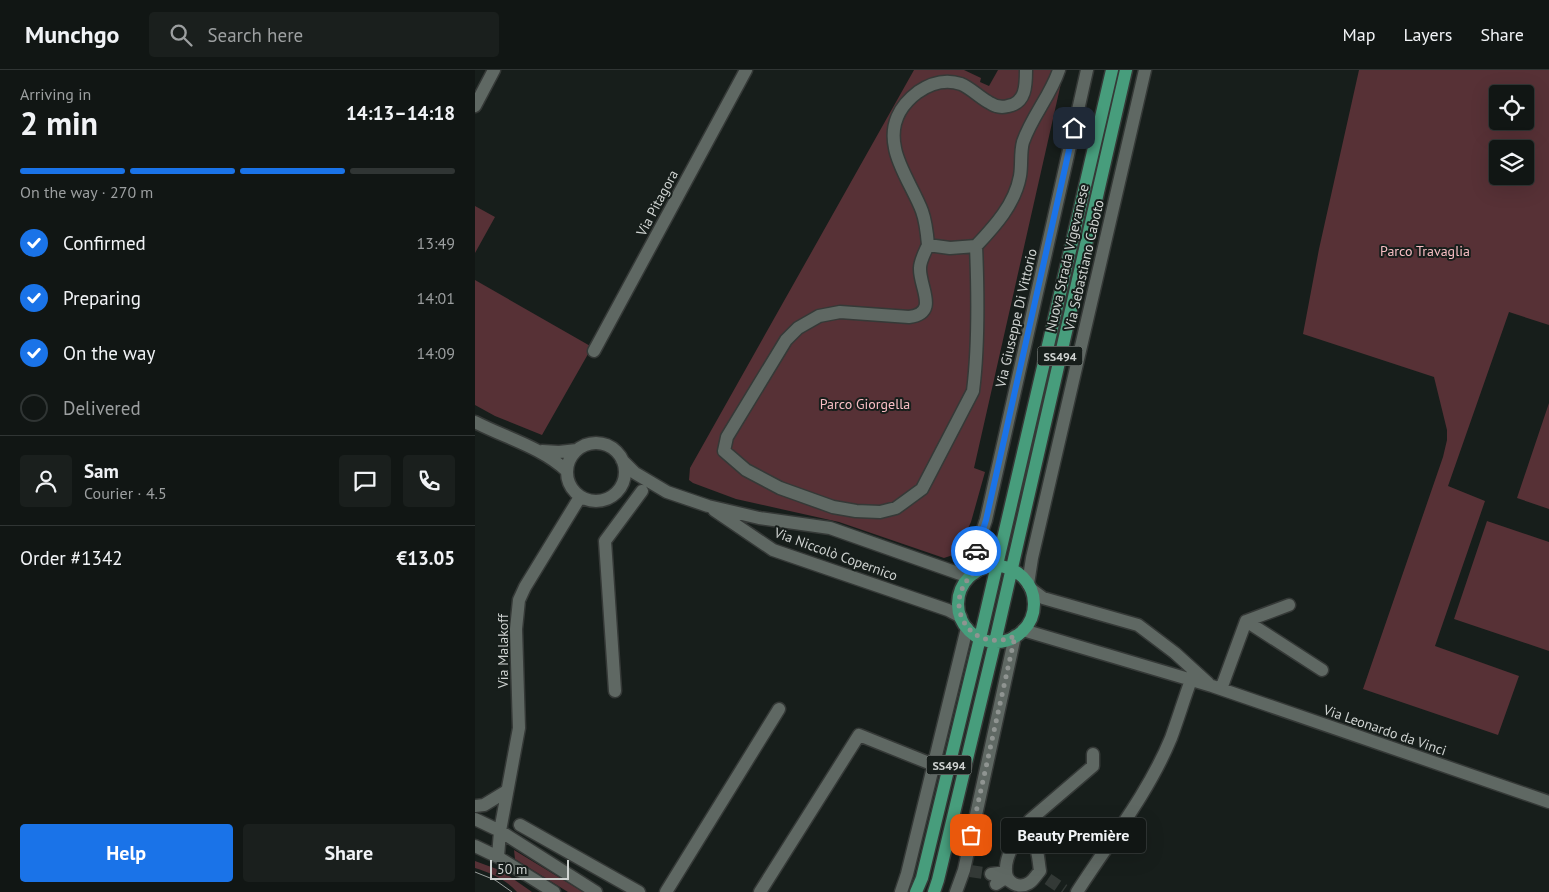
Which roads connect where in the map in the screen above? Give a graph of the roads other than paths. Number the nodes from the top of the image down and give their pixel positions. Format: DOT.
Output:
graph roads {
  1 [pos="494,70"];
  2 [pos="746,70"];
  3 [pos="1026,70"];
  4 [pos="1059,70"];
  5 [pos="1087,70"];
  6 [pos="1112,70"];
  7 [pos="1125,70"];
  8 [pos="1145,70"];
  9 [pos="475,106"];
  10 [pos="928,245"];
  11 [pos="976,246"];
  12 [pos="594,350"];
  13 [pos="475,422"];
  14 [pos="577,450"];
  15 [pos="539,451"];
  16 [pos="622,460"];
  17 [pos="567,471"];
  18 [pos="642,491"];
  19 [pos="667,492"];
  20 [pos="614,495"];
  21 [pos="580,497"];
  22 [pos="708,506"];
  23 [pos="997,566"];
  24 [pos="1011,569"];
  25 [pos="972,575"];
  26 [pos="1030,586"];
  27 [pos="1289,605"];
  28 [pos="961,617"];
  29 [pos="1246,621"];
  30 [pos="967,628"];
  31 [pos="1019,633"];
  32 [pos="980,638"];
  33 [pos="995,642"];
  34 [pos="1175,653"];
  35 [pos="1322,670"];
  36 [pos="1162,672"];
  37 [pos="1191,680"];
  38 [pos="1216,688"];
  39 [pos="615,691"];
  40 [pos="779,709"];
  41 [pos="1093,754"];
  42 [pos="934,766"];
  43 [pos="507,791"];
  44 [pos="1549,802"];
  45 [pos="475,806"];
  46 [pos="475,819"];
  47 [pos="520,825"];
  48 [pos="500,831"];
  49 [pos="1018,836"];
  50 [pos="475,846"];
  51 [pos="498,857"];
  52 [pos="1071,891"];
  53 [pos="554,892"];
  54 [pos="596,892"];
  55 [pos="639,892"];
  56 [pos="666,892"];
  57 [pos="760,892"];
  58 [pos="901,892"];
  59 [pos="916,892"];
  60 [pos="933,892"];
  61 [pos="956,892"];
  1 -- 9 [label="street"];
  2 -- 12 [label="street, Via Pitagora"];
  3 -- 10 [label="street"];
  4 -- 11 [label="street"];
  5 -- 25 [label="street, Via Giuseppe Di Vittorio"];
  6 -- 23 [label="main road, Nuova Strada Vigevanese / SS494"];
  7 -- 24 [label="main road, Nuova Strada Vigevanese / SS494"];
  8 -- 26 [label="street, Via Sebastiano Caboto"];
  10 -- 11 [label="street"];
  10 -- 11 [label="street"];
  13 -- 15 [label="street"];
  14 -- 15 [label="street"];
  14 -- 16 [label="street"];
  14 -- 17 [label="street"];
  15 -- 17 [label="street"];
  16 -- 19 [label="street, Via Niccolò Copernico"];
  16 -- 20 [label="street"];
  17 -- 21 [label="street"];
  18 -- 19 [label="street"];
  18 -- 20 [label="street"];
  18 -- 39 [label="street"];
  19 -- 22 [label="street, Via Niccolò Copernico"];
  20 -- 21 [label="street"];
  21 -- 43 [label="street, Via Malakoff"];
  22 -- 25 [label="street, Via Niccolò Copernico"];
  22 -- 28 [label="street, Via Niccolò Copernico"];
  23 -- 24 [label="main road"];
  23 -- 25 [label="main road"];
  23 -- 32 [label="main road, Nuova Strada Vigevanese / SS494"];
  24 -- 26 [label="main road"];
  24 -- 33 [label="main road, Nuova Strada Vigevanese / SS494"];
  25 -- 28 [label="main road"];
  26 -- 31 [label="main road"];
  26 -- 34 [label="street, Via Leonardo da Vinci"];
  27 -- 29 [label="street"];
  28 -- 30 [label="main road"];
  29 -- 35 [label="street"];
  29 -- 38 [label="street"];
  30 -- 32 [label="main road"];
  30 -- 42 [label="street"];
  31 -- 33 [label="main road"];
  31 -- 36 [label="street, Via Leonardo da Vinci"];
  31 -- 61 [label="street"];
  32 -- 33 [label="main road"];
  32 -- 59 [label="main road, Nuova Strada Vigevanese / SS494"];
  33 -- 60 [label="main road, Nuova Strada Vigevanese / SS494"];
  34 -- 36 [label="street"];
  34 -- 38 [label="street, Via Leonardo da Vinci"];
  36 -- 37 [label="street, Via Leonardo da Vinci"];
  37 -- 38 [label="street, Via Leonardo da Vinci"];
  37 -- 52 [label="street"];
  38 -- 44 [label="street, Via Leonardo da Vinci"];
  40 -- 56 [label="street"];
  41 -- 49 [label="street"];
  42 -- 57 [label="street"];
  42 -- 58 [label="street"];
  43 -- 45 [label="street"];
  43 -- 48 [label="street, Via Malakoff"];
  46 -- 48 [label="street"];
  47 -- 55 [label="street"];
  48 -- 51 [label="street, Via Malakoff"];
  48 -- 54 [label="street"];
  49 -- 49 [label="street"];
  50 -- 51 [label="street"];
  51 -- 53 [label="street"];
}
